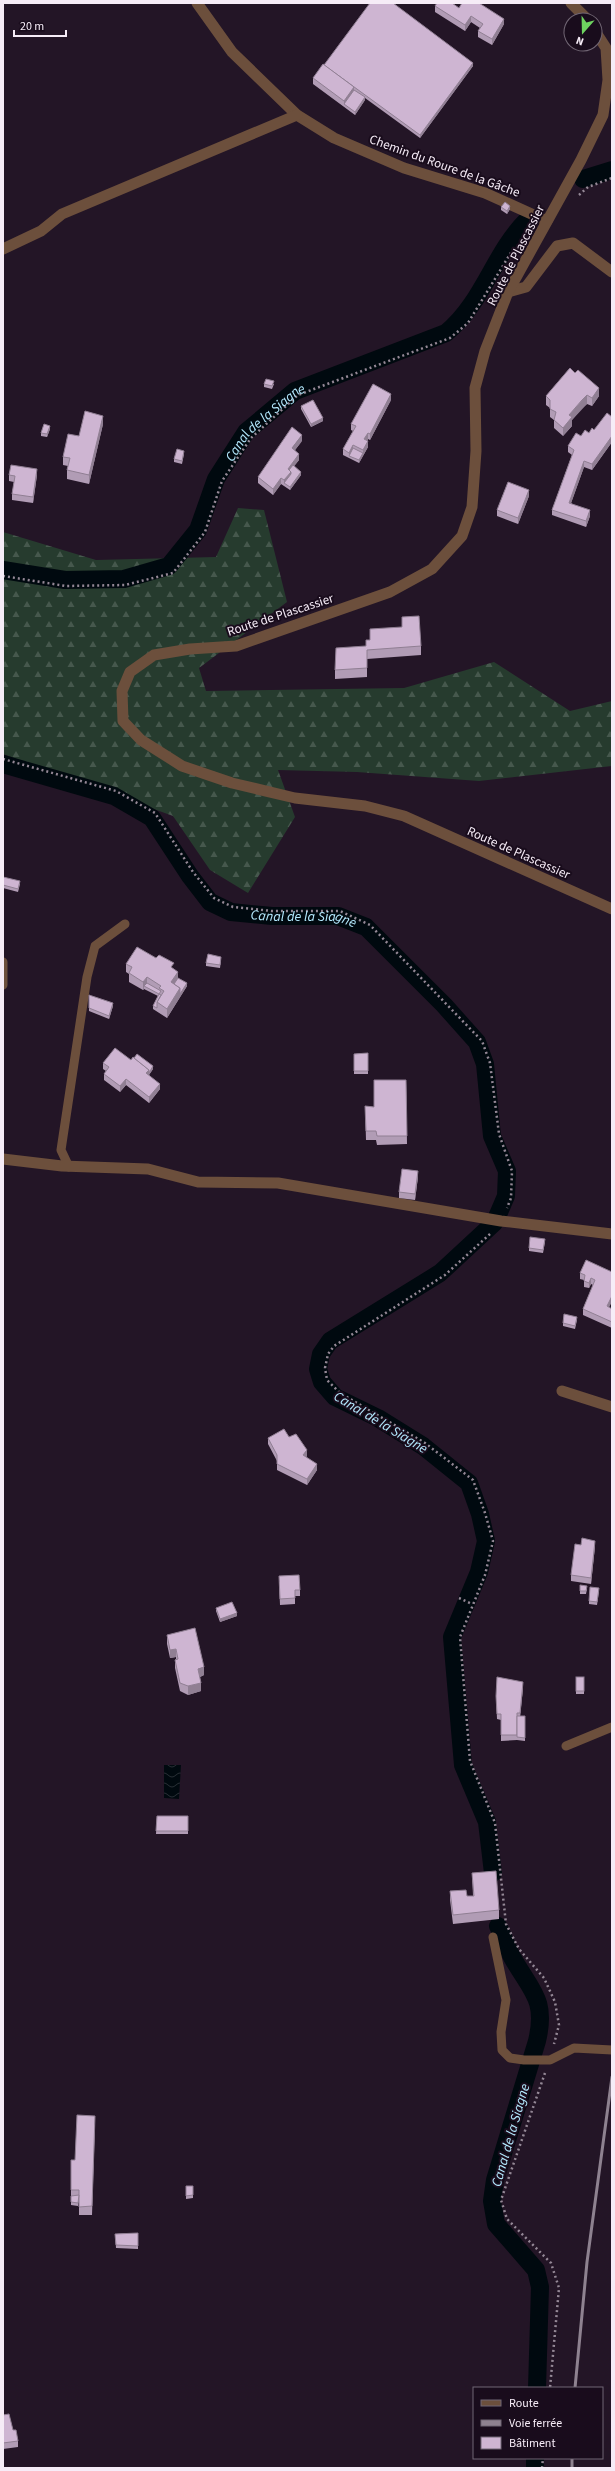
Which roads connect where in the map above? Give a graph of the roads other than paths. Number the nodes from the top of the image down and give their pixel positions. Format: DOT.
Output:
graph roads {
  1 [pos="197,3"];
  2 [pos="571,3"];
  3 [pos="580,12"];
  4 [pos="603,43"];
  5 [pos="610,73"];
  6 [pos="298,115"];
  7 [pos="547,221"];
  8 [pos="3,249"];
  9 [pos="612,272"];
  10 [pos="508,292"];
  11 [pos="612,908"];
  12 [pos="125,924"];
  13 [pos="3,962"];
  14 [pos="3,985"];
  15 [pos="3,1159"];
  16 [pos="69,1167"];
  17 [pos="612,1234"];
  18 [pos="562,1391"];
  19 [pos="612,1406"];
  20 [pos="612,1727"];
  21 [pos="566,1746"];
  22 [pos="493,1937"];
  23 [pos="612,2050"];
  1 -- 6 [label="street, Chemin du Roure de la Gâche"];
  2 -- 3 [label="street"];
  4 -- 5 [label="street, Route de Plascassier"];
  5 -- 7 [label="street, Route de Plascassier"];
  6 -- 7 [label="street, Chemin du Roure de la Gâche"];
  6 -- 8 [label="street"];
  7 -- 10 [label="street, Route de Plascassier"];
  9 -- 10 [label="street"];
  10 -- 11 [label="street, Route de Plascassier"];
  12 -- 16 [label="lane"];
  13 -- 14 [label="lane"];
  15 -- 16 [label="street"];
  16 -- 17 [label="street"];
  18 -- 19 [label="street"];
  20 -- 21 [label="lane"];
  22 -- 23 [label="lane"];
}
